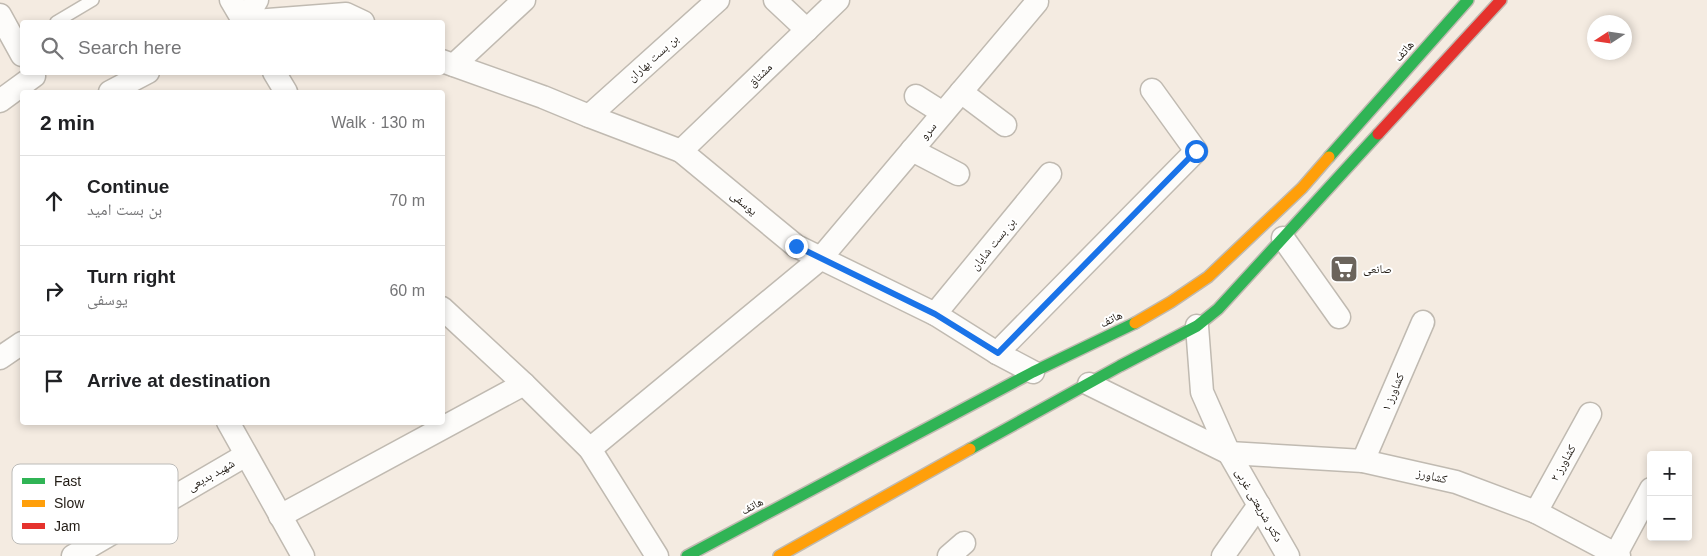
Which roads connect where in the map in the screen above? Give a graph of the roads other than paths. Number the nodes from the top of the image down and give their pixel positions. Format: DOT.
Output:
graph roads {
  1 [pos="93,0"];
  2 [pos="231,0"];
  3 [pos="257,0"];
  4 [pos="524,0"];
  5 [pos="718,0"];
  6 [pos="775,0"];
  7 [pos="838,0"];
  8 [pos="1468,0"];
  9 [pos="1501,0"];
  10 [pos="1036,2"];
  11 [pos="0,15"];
  12 [pos="59,20"];
  13 [pos="243,20"];
  14 [pos="245,20"];
  15 [pos="270,20"];
  16 [pos="358,20"];
  17 [pos="807,30"];
  18 [pos="20,46"];
  19 [pos="448,63"];
  20 [pos="142,75"];
  21 [pos="276,75"];
  22 [pos="37,80"];
  23 [pos="114,90"];
  24 [pos="285,90"];
  25 [pos="1152,90"];
  26 [pos="961,92"];
  27 [pos="916,96"];
  28 [pos="0,101"];
  29 [pos="943,113"];
  30 [pos="589,116"];
  31 [pos="1005,125"];
  32 [pos="912,150"];
  33 [pos="681,151"];
  34 [pos="958,174"];
  35 [pos="1050,174"];
  36 [pos="1283,238"];
  37 [pos="820,259"];
  38 [pos="445,311"];
  39 [pos="935,314"];
  40 [pos="1339,317"];
  41 [pos="1423,322"];
  42 [pos="1197,326"];
  43 [pos="20,344"];
  44 [pos="998,353"];
  45 [pos="0,358"];
  46 [pos="1033,372"];
  47 [pos="524,384"];
  48 [pos="1089,384"];
  49 [pos="1590,414"];
  50 [pos="230,425"];
  51 [pos="590,449"];
  52 [pos="1230,454"];
  53 [pos="246,455"];
  54 [pos="1363,461"];
  55 [pos="178,495"];
  56 [pos="1648,496"];
  57 [pos="1259,505"];
  58 [pos="1536,512"];
  59 [pos="280,516"];
  60 [pos="94,544"];
  61 [pos="1618,555"];
  62 [pos="73,556"];
  63 [pos="303,556"];
  64 [pos="657,556"];
  65 [pos="687,556"];
  66 [pos="779,556"];
  67 [pos="1223,556"];
  68 [pos="1288,556"];
  1 -- 12 [label="lane"];
  2 -- 13 [label="street"];
  3 -- 14 [label="street"];
  4 -- 19 [label="street"];
  5 -- 30 [label="street, بن بست بهاران"];
  6 -- 17 [label="street"];
  7 -- 17 [label="street, مشتاق"];
  8 -- 46 [label="main road, هاتف"];
  9 -- 36 [label="main road"];
  10 -- 26 [label="street, سرو"];
  11 -- 18 [label="street"];
  15 -- 16 [label="street"];
  17 -- 33 [label="street, مشتاق"];
  19 -- 30 [label="street, یوسفی"];
  20 -- 23 [label="street"];
  21 -- 24 [label="street"];
  22 -- 28 [label="street"];
  25 -- 44 [label="street"];
  26 -- 29 [label="street, سرو"];
  26 -- 31 [label="street"];
  27 -- 29 [label="street"];
  29 -- 32 [label="street, سرو"];
  30 -- 33 [label="street, یوسفی"];
  32 -- 34 [label="street"];
  32 -- 37 [label="street, سرو"];
  33 -- 37 [label="street, یوسفی"];
  35 -- 39 [label="street, بن بست شایان"];
  36 -- 40 [label="street"];
  36 -- 42 [label="main road"];
  37 -- 39 [label="street, یوسفی"];
  37 -- 51 [label="street, سرو"];
  38 -- 47 [label="street"];
  39 -- 44 [label="street, یوسفی"];
  41 -- 54 [label="street, کشاورز ۱"];
  42 -- 48 [label="main road"];
  42 -- 52 [label="street, دکتر شریعتی غربی"];
  43 -- 45 [label="street"];
  44 -- 46 [label="street, یوسفی"];
  46 -- 65 [label="main road, هاتف"];
  47 -- 51 [label="street"];
  47 -- 59 [label="street"];
  48 -- 52 [label="street"];
  48 -- 66 [label="main road"];
  49 -- 58 [label="street, کشاورز ۲"];
  50 -- 53 [label="street"];
  51 -- 64 [label="street"];
  52 -- 54 [label="street, کشاورز"];
  52 -- 57 [label="street, دکتر شریعتی غربی"];
  53 -- 55 [label="street, شهید بدیعی"];
  53 -- 59 [label="street"];
  54 -- 58 [label="street, کشاورز"];
  56 -- 61 [label="street"];
  57 -- 67 [label="street"];
  57 -- 68 [label="street, دکتر شریعتی غربی"];
  58 -- 61 [label="street, کشاورز"];
  59 -- 63 [label="street"];
  60 -- 62 [label="street, شهید بدیعی"];
}
